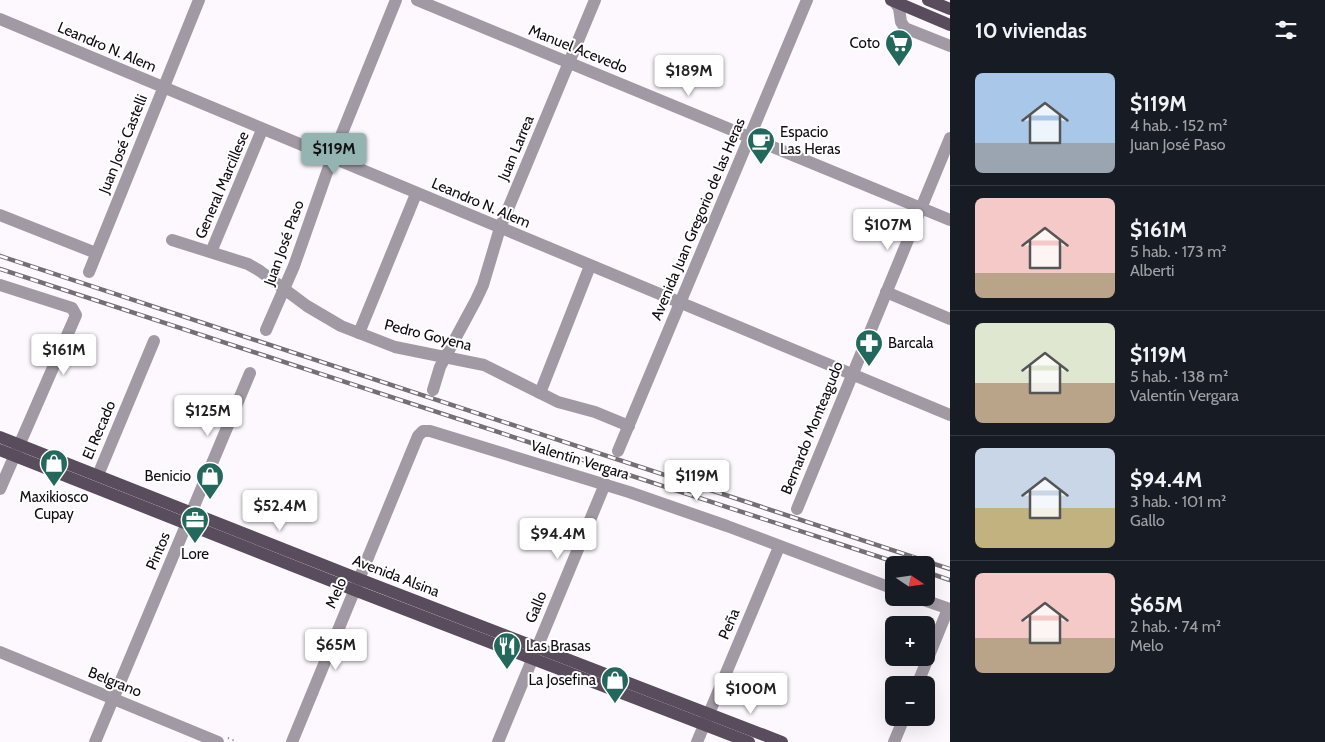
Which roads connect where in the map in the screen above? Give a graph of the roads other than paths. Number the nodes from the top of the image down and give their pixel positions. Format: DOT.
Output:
graph roads {
  1 [pos="199,0"];
  2 [pos="396,0"];
  3 [pos="416,0"];
  4 [pos="595,0"];
  5 [pos="808,0"];
  6 [pos="928,0"];
  7 [pos="893,1"];
  8 [pos="950,9"];
  9 [pos="0,19"];
  10 [pos="950,25"];
  11 [pos="0,28"];
  12 [pos="41,37"];
  13 [pos="950,46"];
  14 [pos="570,64"];
  15 [pos="162,88"];
  16 [pos="262,130"];
  17 [pos="750,137"];
  18 [pos="950,138"];
  19 [pos="332,158"];
  20 [pos="416,194"];
  21 [pos="921,208"];
  22 [pos="0,215"];
  23 [pos="950,220"];
  24 [pos="500,228"];
  25 [pos="172,240"];
  26 [pos="211,252"];
  27 [pos="96,254"];
  28 [pos="590,266"];
  29 [pos="89,272"];
  30 [pos="0,285"];
  31 [pos="285,289"];
  32 [pos="886,292"];
  33 [pos="680,303"];
  34 [pos="950,319"];
  35 [pos="266,330"];
  36 [pos="359,333"];
  37 [pos="154,341"];
  38 [pos="446,357"];
  39 [pos="250,373"];
  40 [pos="851,374"];
  41 [pos="433,390"];
  42 [pos="540,393"];
  43 [pos="950,415"];
  44 [pos="629,426"];
  45 [pos="423,431"];
  46 [pos="0,437"];
  47 [pos="0,450"];
  48 [pos="17,450"];
  49 [pos="618,450"];
  50 [pos="98,475"];
  51 [pos="605,484"];
  52 [pos="0,489"];
  53 [pos="796,509"];
  54 [pos="189,517"];
  55 [pos="779,546"];
  56 [pos="357,584"];
  57 [pos="885,586"];
  58 [pos="935,604"];
  59 [pos="949,609"];
  60 [pos="0,652"];
  61 [pos="535,652"];
  62 [pos="921,676"];
  63 [pos="113,699"];
  64 [pos="707,719"];
  65 [pos="901,726"];
  66 [pos="94,742"];
  67 [pos="218,742"];
  68 [pos="292,742"];
  69 [pos="498,742"];
  70 [pos="697,742"];
  71 [pos="749,742"];
  72 [pos="782,742"];
  73 [pos="894,742"];
  1 -- 15 [label="street, Juan José Castelli"];
  2 -- 19 [label="street, Juan José Paso"];
  3 -- 14 [label="street, Manuel Acevedo"];
  4 -- 14 [label="street, Juan Larrea"];
  5 -- 17 [label="street, Avenida Juan Gregorio de las Heras"];
  6 -- 8 [label="main road"];
  7 -- 10 [label="main road"];
  7 -- 13 [label="street"];
  9 -- 12 [label="street, Leandro N. Alem"];
  11 -- 12 [label="street"];
  12 -- 15 [label="street, Leandro N. Alem"];
  14 -- 17 [label="street, Manuel Acevedo"];
  14 -- 24 [label="street, Juan Larrea"];
  15 -- 16 [label="street, Leandro N. Alem"];
  15 -- 27 [label="street, Juan José Castelli"];
  16 -- 19 [label="street, Leandro N. Alem"];
  16 -- 26 [label="street, General Marcillese"];
  17 -- 21 [label="street, Manuel Acevedo"];
  17 -- 33 [label="street, Avenida Juan Gregorio de las Heras"];
  18 -- 21 [label="street, Bernardo Monteagudo"];
  19 -- 20 [label="street, Leandro N. Alem"];
  19 -- 31 [label="street, Juan José Paso"];
  20 -- 24 [label="street, Leandro N. Alem"];
  20 -- 36 [label="street"];
  21 -- 23 [label="street, Manuel Acevedo"];
  21 -- 32 [label="street, Bernardo Monteagudo"];
  22 -- 27 [label="street"];
  24 -- 28 [label="street, Leandro N. Alem"];
  24 -- 38 [label="street, Juan Larrea"];
  25 -- 26 [label="street, Pedro Goyena"];
  26 -- 31 [label="street, Pedro Goyena"];
  27 -- 29 [label="street, Juan José Castelli"];
  28 -- 33 [label="street, Leandro N. Alem"];
  28 -- 42 [label="street"];
  30 -- 48 [label="street"];
  31 -- 35 [label="street, Juan José Paso"];
  31 -- 36 [label="street, Pedro Goyena"];
  32 -- 34 [label="street"];
  32 -- 40 [label="street, Bernardo Monteagudo"];
  33 -- 40 [label="street, Leandro N. Alem"];
  33 -- 44 [label="street, Avenida Juan Gregorio de las Heras"];
  36 -- 38 [label="street, Pedro Goyena"];
  37 -- 50 [label="street, El Recado"];
  38 -- 41 [label="street, Juan Larrea"];
  38 -- 42 [label="street, Pedro Goyena"];
  39 -- 54 [label="street, Pintos"];
  40 -- 43 [label="street, Leandro N. Alem"];
  40 -- 53 [label="street, Bernardo Monteagudo"];
  42 -- 44 [label="street, Pedro Goyena"];
  44 -- 49 [label="street, Avenida Juan Gregorio de las Heras"];
  45 -- 51 [label="street, Valentín Vergara"];
  45 -- 56 [label="street, Melo"];
  46 -- 48 [label="main road, Avenida Alsina"];
  47 -- 48 [label="main road, Avenida Alsina"];
  48 -- 50 [label="main road, Avenida Alsina"];
  48 -- 52 [label="street"];
  48 -- 54 [label="main road, Avenida Alsina"];
  50 -- 54 [label="main road, Avenida Alsina"];
  51 -- 55 [label="street, Valentín Vergara"];
  51 -- 61 [label="street, Gallo"];
  54 -- 56 [label="main road, Avenida Alsina"];
  54 -- 63 [label="street, Pintos"];
  55 -- 57 [label="street, Valentín Vergara"];
  55 -- 64 [label="street, Peña"];
  56 -- 61 [label="main road, Avenida Alsina"];
  56 -- 68 [label="street, Melo"];
  58 -- 59 [label="street"];
  59 -- 62 [label="street"];
  60 -- 63 [label="street, Belgrano"];
  61 -- 64 [label="main road, Avenida Alsina"];
  61 -- 69 [label="street, Gallo"];
  63 -- 66 [label="street, Pintos"];
  63 -- 67 [label="street, Belgrano"];
  64 -- 70 [label="street, Peña"];
  64 -- 71 [label="main road, Avenida Alsina"];
  64 -- 72 [label="main road, Avenida Alsina"];
  65 -- 73 [label="street"];
}
